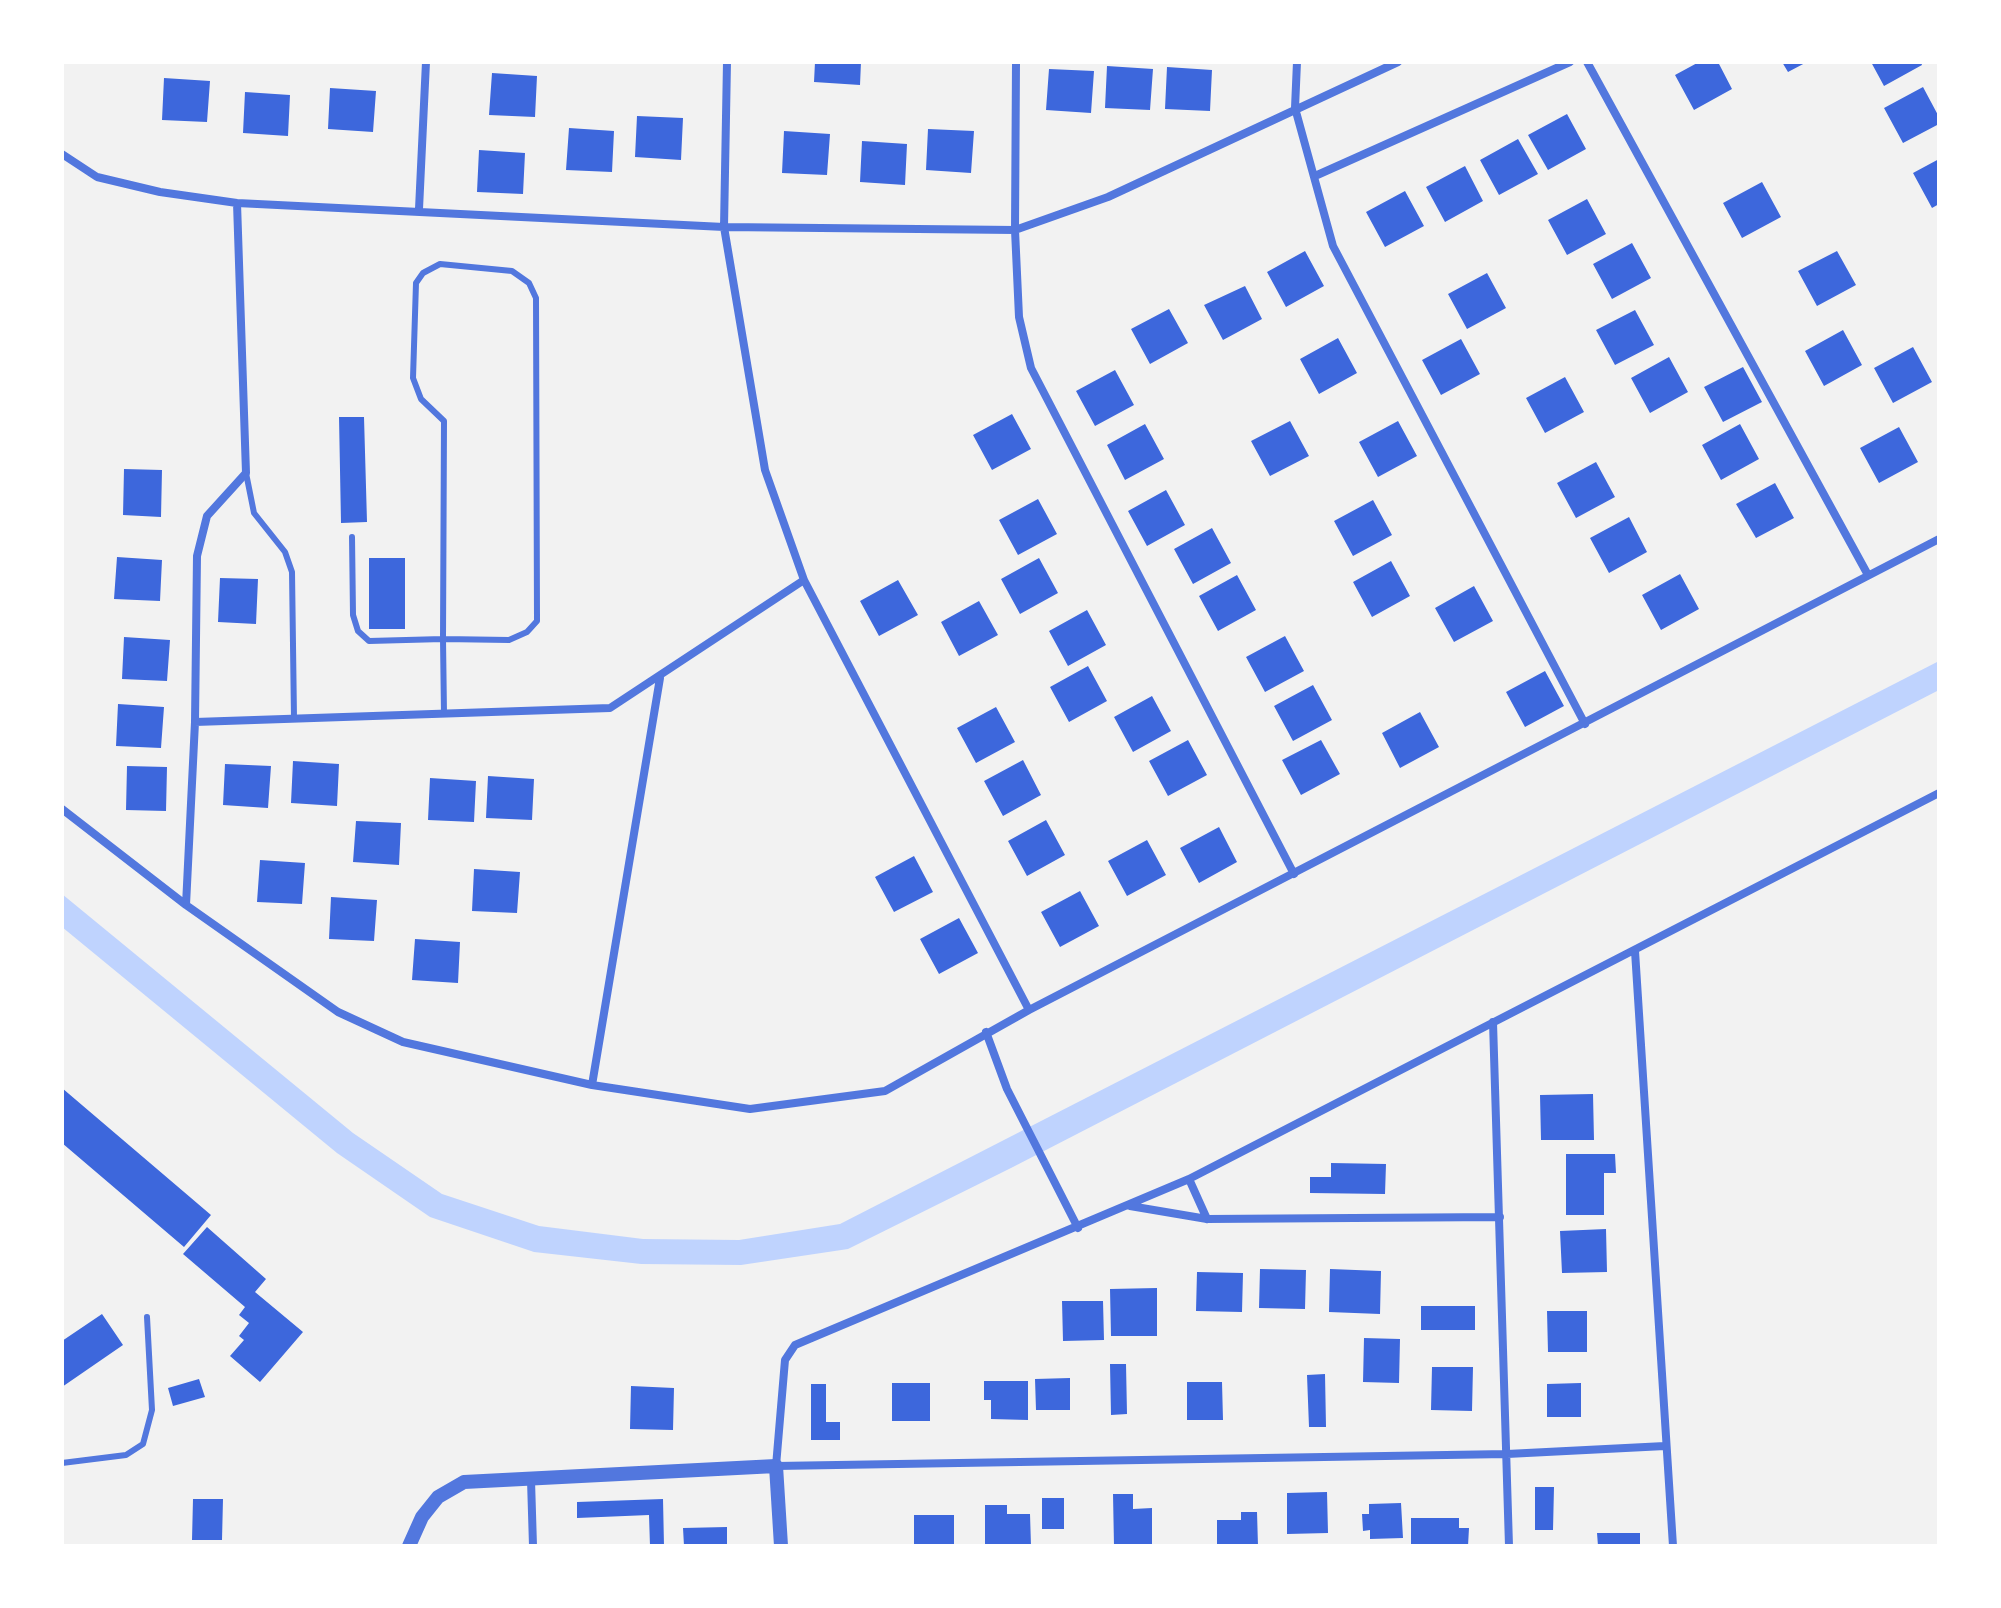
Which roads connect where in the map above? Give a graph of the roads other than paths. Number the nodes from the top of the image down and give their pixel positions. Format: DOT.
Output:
graph roads {
  1 [pos="426,62"];
  2 [pos="727,62"];
  3 [pos="1016,62"];
  4 [pos="1297,62"];
  5 [pos="1398,62"];
  6 [pos="1570,62"];
  7 [pos="1587,62"];
  8 [pos="1295,108"];
  9 [pos="62,154"];
  10 [pos="1315,176"];
  11 [pos="237,203"];
  12 [pos="419,209"];
  13 [pos="724,227"];
  14 [pos="1015,230"];
  15 [pos="246,473"];
  16 [pos="352,537"];
  17 [pos="1939,539"];
  18 [pos="1868,575"];
  19 [pos="804,580"];
  20 [pos="443,639"];
  21 [pos="660,678"];
  22 [pos="444,714"];
  23 [pos="294,718"];
  24 [pos="195,722"];
  25 [pos="1585,724"];
  26 [pos="1939,793"];
  27 [pos="62,809"];
  28 [pos="1294,874"];
  29 [pos="186,905"];
  30 [pos="1635,951"];
  31 [pos="1029,1010"];
  32 [pos="1493,1022"];
  33 [pos="986,1032"];
  34 [pos="592,1085"];
  35 [pos="1189,1179"];
  36 [pos="1129,1205"];
  37 [pos="1500,1217"];
  38 [pos="1207,1219"];
  39 [pos="1078,1228"];
  40 [pos="147,1317"];
  41 [pos="1665,1446"];
  42 [pos="1507,1454"];
  43 [pos="62,1463"];
  44 [pos="776,1466"];
  45 [pos="531,1480"];
  46 [pos="409,1546"];
  47 [pos="533,1546"];
  48 [pos="781,1546"];
  49 [pos="1509,1546"];
  50 [pos="1673,1546"];
  1 -- 12 [label="street"];
  2 -- 13 [label="street"];
  3 -- 14 [label="street"];
  4 -- 8 [label="street"];
  5 -- 8 [label="street"];
  6 -- 10 [label="street"];
  7 -- 18 [label="street"];
  8 -- 10 [label="street"];
  8 -- 14 [label="street"];
  9 -- 11 [label="street"];
  10 -- 25 [label="street"];
  11 -- 12 [label="street"];
  11 -- 15 [label="street"];
  12 -- 13 [label="street"];
  13 -- 14 [label="street"];
  13 -- 19 [label="street"];
  14 -- 28 [label="street"];
  15 -- 23 [label="lane"];
  15 -- 24 [label="street"];
  16 -- 20 [label="lane"];
  17 -- 18 [label="street"];
  18 -- 25 [label="street"];
  19 -- 21 [label="street"];
  19 -- 31 [label="street"];
  20 -- 20 [label="lane"];
  20 -- 22 [label="lane"];
  21 -- 22 [label="street"];
  21 -- 34 [label="street"];
  22 -- 23 [label="street"];
  23 -- 24 [label="street"];
  24 -- 29 [label="street"];
  25 -- 28 [label="street"];
  26 -- 30 [label="street"];
  27 -- 29 [label="street"];
  28 -- 31 [label="street"];
  29 -- 34 [label="street"];
  30 -- 32 [label="street"];
  30 -- 41 [label="street"];
  31 -- 33 [label="street"];
  32 -- 35 [label="street"];
  32 -- 37 [label="street"];
  33 -- 34 [label="street"];
  33 -- 39 [label="street"];
  35 -- 36 [label="street"];
  35 -- 38 [label="street"];
  36 -- 38 [label="street"];
  36 -- 39 [label="street"];
  37 -- 38 [label="street"];
  37 -- 42 [label="street"];
  39 -- 44 [label="street"];
  40 -- 43 [label="lane"];
  41 -- 42 [label="street"];
  41 -- 50 [label="street"];
  42 -- 44 [label="street"];
  42 -- 49 [label="street"];
  44 -- 45 [label="street"];
  44 -- 48 [label="street"];
  45 -- 46 [label="street"];
  45 -- 47 [label="street"];
}
